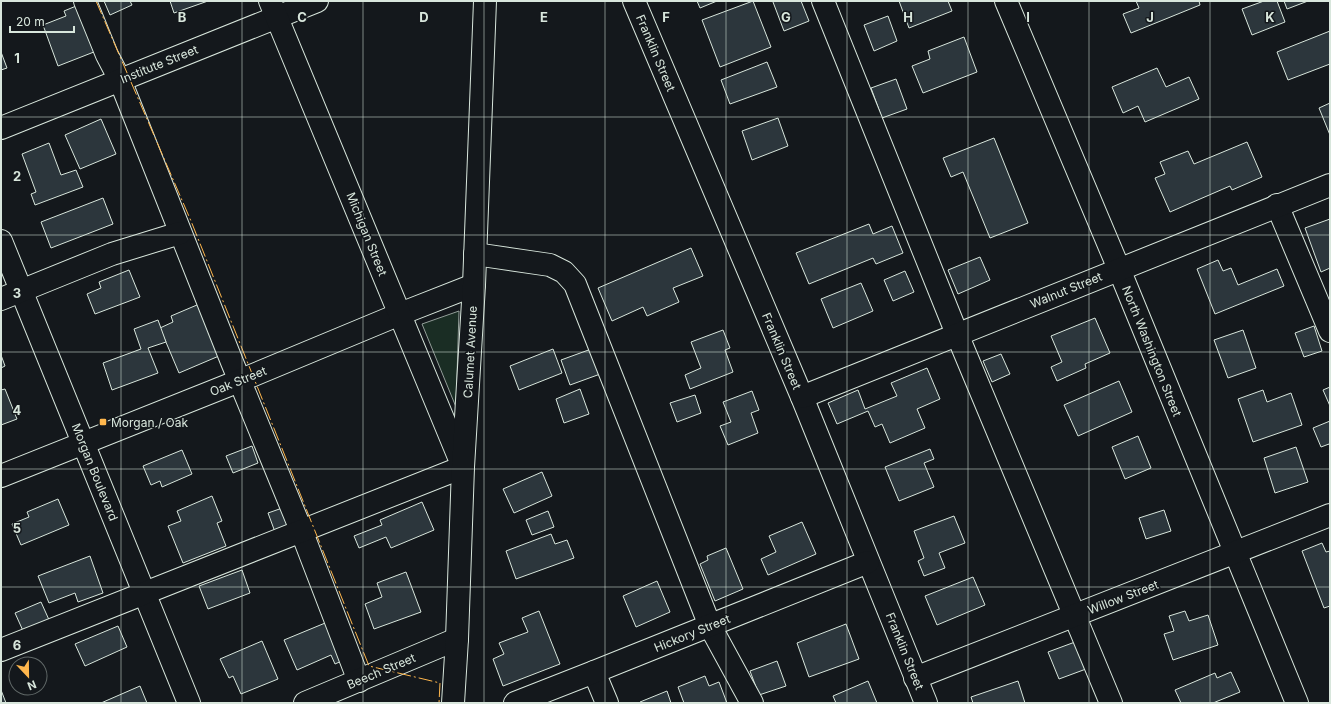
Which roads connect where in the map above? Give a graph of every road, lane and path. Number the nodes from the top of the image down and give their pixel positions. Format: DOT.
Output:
graph roads {
  1 [pos="85,1"];
  2 [pos="317,1"];
  3 [pos="485,1"];
  4 [pos="634,1"];
  5 [pos="823,1"];
  6 [pos="1006,1"];
  7 [pos="274,9"];
  8 [pos="120,80"];
  9 [pos="1,128"];
  10 [pos="1330,184"];
  11 [pos="1277,205"];
  12 [pos="180,233"];
  13 [pos="1,241"];
  14 [pos="475,254"];
  15 [pos="1119,269"];
  16 [pos="474,285"];
  17 [pos="21,291"];
  18 [pos="1,299"];
  19 [pos="400,314"];
  20 [pos="1330,332"];
  21 [pos="957,334"];
  22 [pos="239,381"];
  23 [pos="802,396"];
  24 [pos="84,443"];
  25 [pos="464,467"];
  26 [pos="1,476"];
  27 [pos="1330,515"];
  28 [pos="301,530"];
  29 [pos="1236,552"];
  30 [pos="868,562"];
  31 [pos="144,594"];
  32 [pos="1074,615"];
  33 [pos="710,626"];
  34 [pos="457,639"];
  35 [pos="1,650"];
  36 [pos="594,672"];
  37 [pos="915,678"];
  38 [pos="359,681"];
  39 [pos="189,703"];
  40 [pos="305,703"];
  41 [pos="453,703"];
  42 [pos="515,703"];
  43 [pos="607,703"];
  44 [pos="752,703"];
  45 [pos="926,703"];
  46 [pos="1111,703"];
  47 [pos="1297,703"];
  1 -- 8 [label="street"];
  2 -- 7 [label="street, Institute Street"];
  3 -- 14 [label="street, Calumet Avenue"];
  4 -- 23 [label="street, Franklin Street"];
  5 -- 21 [label="street"];
  6 -- 15 [label="street, North Washington Street"];
  7 -- 8 [label="street, Institute Street"];
  7 -- 19 [label="street, Michigan Street"];
  8 -- 9 [label="street, Institute Street"];
  8 -- 12 [label="street"];
  10 -- 11 [label="street, Walnut Street"];
  11 -- 15 [label="street, Walnut Street"];
  11 -- 20 [label="street"];
  12 -- 17 [label="street"];
  12 -- 22 [label="street"];
  13 -- 17 [label="street, Morgan Boulevard"];
  14 -- 16 [label="street, Calumet Avenue"];
  14 -- 33 [label="street"];
  15 -- 21 [label="street, Walnut Street"];
  15 -- 29 [label="street, North Washington Street"];
  16 -- 19 [label="street, Oak Street"];
  16 -- 25 [label="street, Calumet Avenue"];
  17 -- 18 [label="street"];
  17 -- 24 [label="street, Morgan Boulevard"];
  19 -- 22 [label="street, Oak Street"];
  19 -- 25 [label="street, Michigan Street"];
  21 -- 23 [label="street, Walnut Street"];
  21 -- 32 [label="street"];
  22 -- 24 [label="street, Oak Street"];
  22 -- 28 [label="street"];
  23 -- 30 [label="street, Franklin Street"];
  24 -- 26 [label="street, Oak Street"];
  24 -- 31 [label="street, Morgan Boulevard"];
  25 -- 28 [label="street"];
  25 -- 34 [label="street, Calumet Avenue"];
  27 -- 29 [label="street, Willow Street"];
  28 -- 31 [label="street"];
  28 -- 38 [label="street"];
  29 -- 32 [label="street, Willow Street"];
  29 -- 47 [label="street, North Washington Street"];
  30 -- 33 [label="street, Hickory Street"];
  30 -- 37 [label="street, Franklin Street"];
  31 -- 35 [label="street"];
  31 -- 39 [label="street, Morgan Boulevard"];
  32 -- 37 [label="street, Willow Street"];
  32 -- 46 [label="street"];
  33 -- 36 [label="street, Hickory Street"];
  33 -- 44 [label="street"];
  34 -- 38 [label="street, Beech Street"];
  34 -- 41 [label="street, Calumet Avenue"];
  36 -- 42 [label="street, Hickory Street"];
  36 -- 43 [label="street"];
  37 -- 45 [label="street, Franklin Street"];
  38 -- 40 [label="street, Beech Street"];
}
